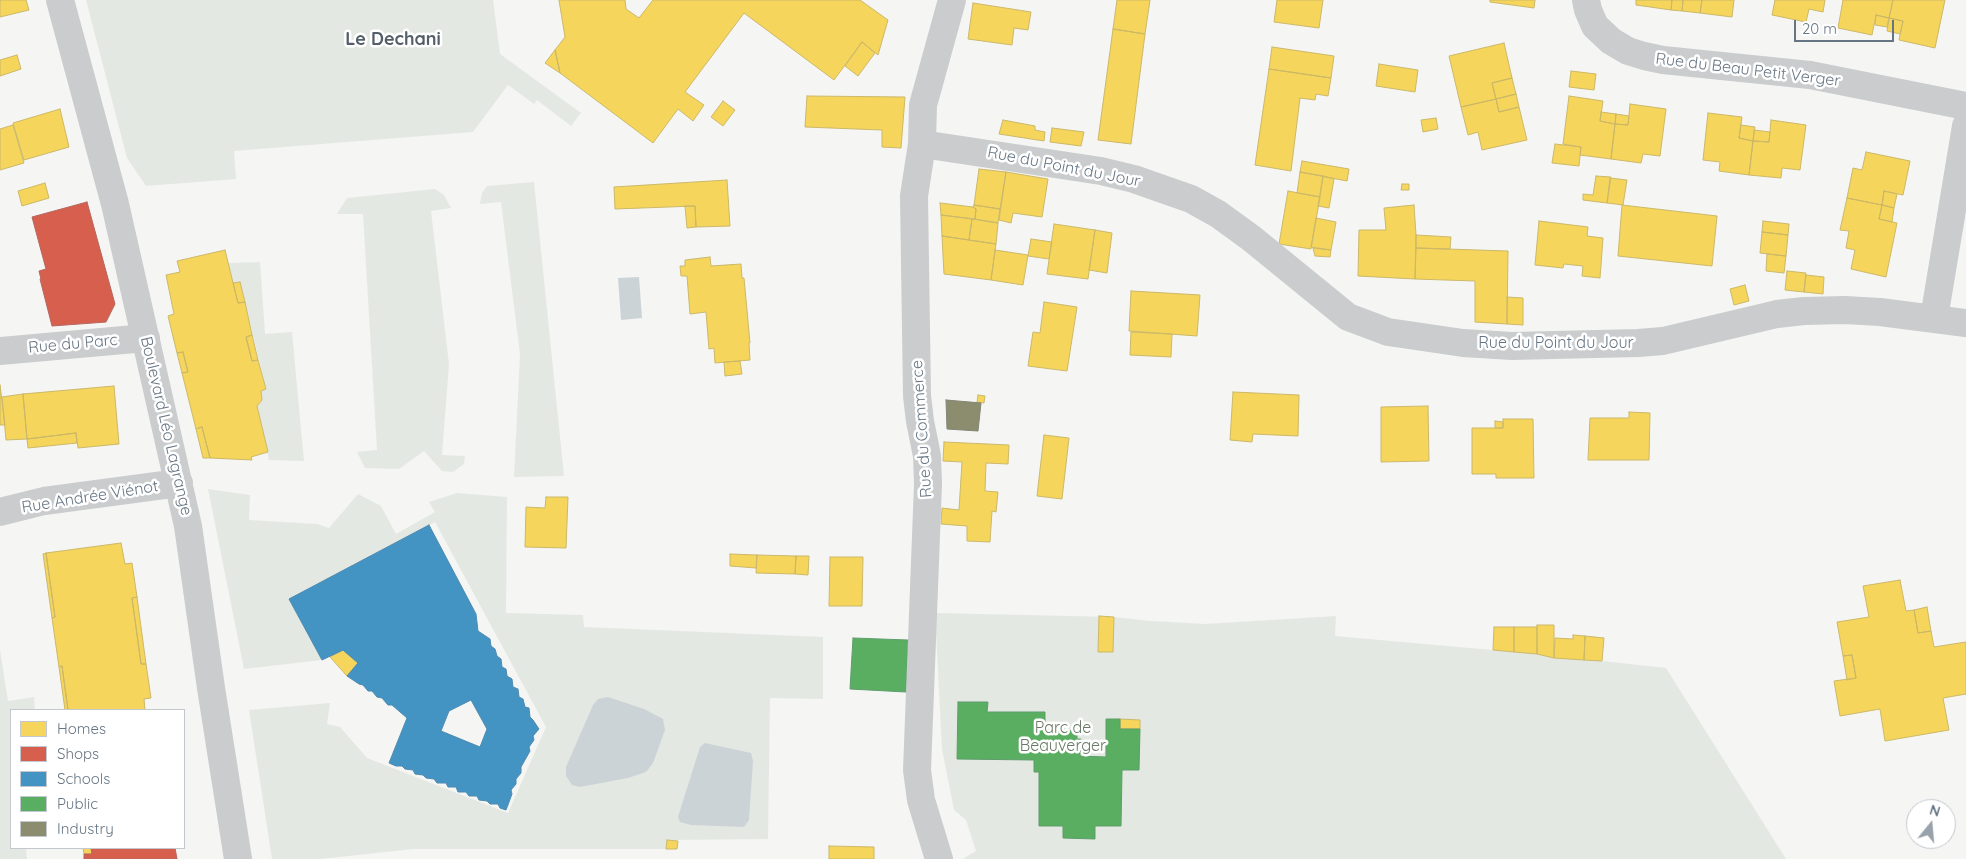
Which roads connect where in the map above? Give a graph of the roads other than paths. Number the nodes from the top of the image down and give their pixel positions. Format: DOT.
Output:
graph roads {
  1 [pos="60,0"];
  2 [pos="952,0"];
  3 [pos="1586,0"];
  4 [pos="1966,106"];
  5 [pos="1966,126"];
  6 [pos="922,144"];
  7 [pos="1934,318"];
  8 [pos="1966,323"];
  9 [pos="146,338"];
  10 [pos="0,350"];
  11 [pos="180,483"];
  12 [pos="0,512"];
  13 [pos="238,859"];
  14 [pos="939,859"];
  1 -- 9 [label="street, Boulevard Léo Lagrange"];
  2 -- 6 [label="street, Rue du Commerce"];
  3 -- 4 [label="street, Rue du Beau Petit Verger"];
  5 -- 7 [label="street"];
  6 -- 7 [label="street, Rue du Point du Jour"];
  6 -- 14 [label="street, Rue du Commerce"];
  7 -- 8 [label="street, Rue du Point du Jour"];
  9 -- 10 [label="street, Rue du Parc"];
  9 -- 11 [label="street, Boulevard Léo Lagrange"];
  11 -- 12 [label="street, Rue Andrée Viénot"];
  11 -- 13 [label="street, Boulevard Léo Lagrange"];
}
